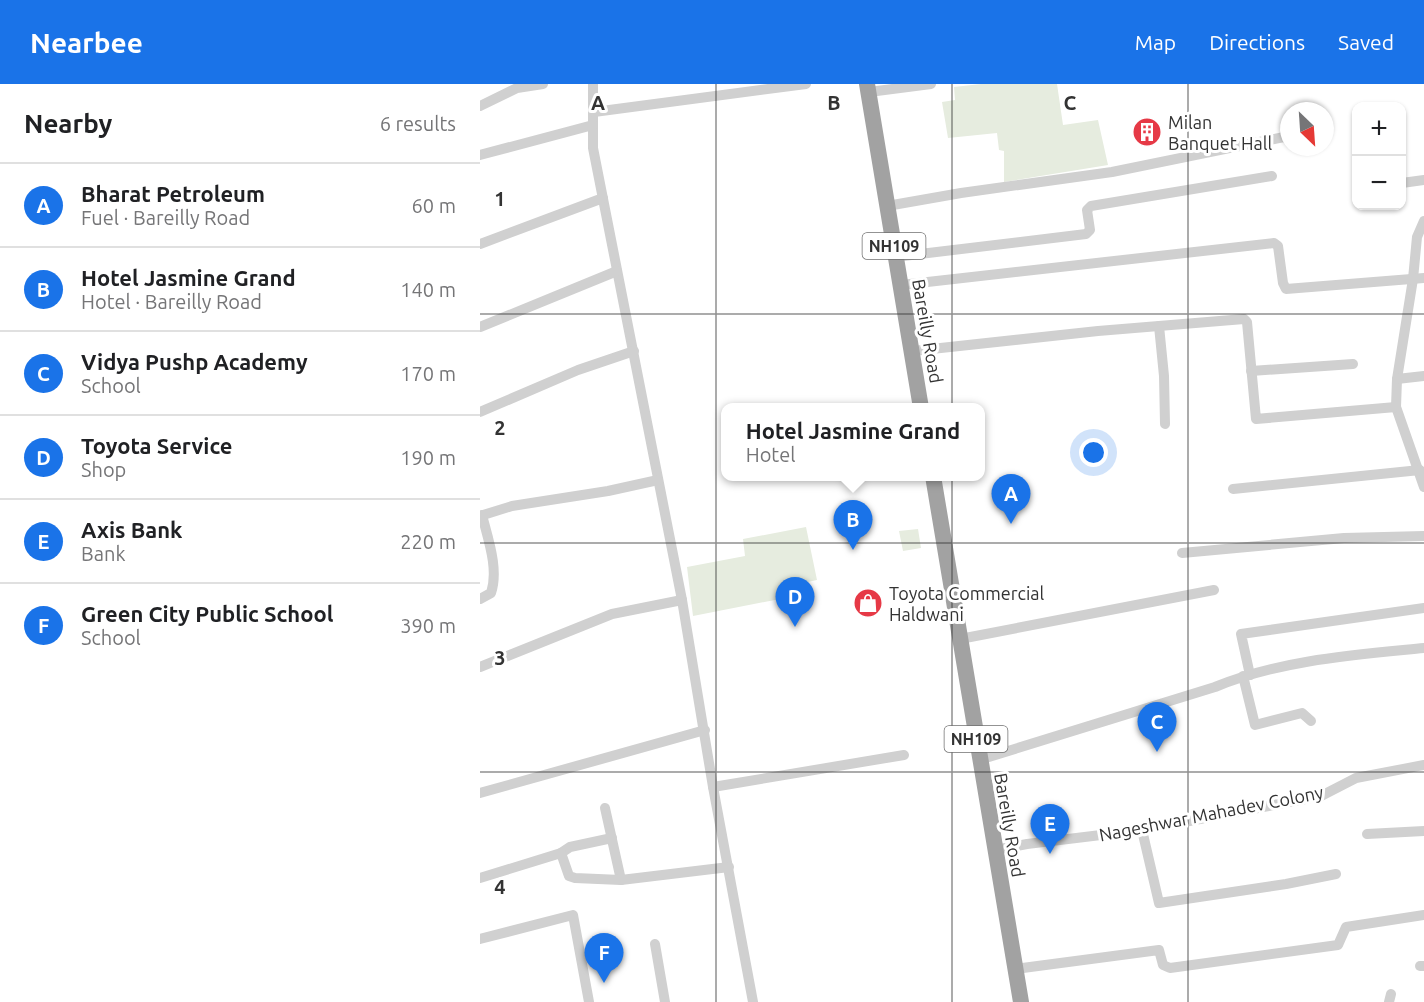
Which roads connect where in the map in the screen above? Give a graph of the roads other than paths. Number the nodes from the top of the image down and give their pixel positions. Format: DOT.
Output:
graph roads {
  1 [pos="543,84"];
  2 [pos="593,84"];
  3 [pos="806,84"];
  4 [pos="931,84"];
  5 [pos="868,88"];
  6 [pos="480,106"];
  7 [pos="594,112"];
  8 [pos="593,125"];
  9 [pos="1280,138"];
  10 [pos="480,155"];
  11 [pos="1272,176"];
  12 [pos="1424,180"];
  13 [pos="1406,182"];
  14 [pos="603,198"];
  15 [pos="887,206"];
  16 [pos="1424,221"];
  17 [pos="480,244"];
  18 [pos="895,257"];
  19 [pos="617,271"];
  20 [pos="1419,278"];
  21 [pos="901,285"];
  22 [pos="1159,326"];
  23 [pos="480,327"];
  24 [pos="634,351"];
  25 [pos="913,351"];
  26 [pos="1353,364"];
  27 [pos="1251,371"];
  28 [pos="1424,376"];
  29 [pos="1396,379"];
  30 [pos="920,403"];
  31 [pos="1396,407"];
  32 [pos="480,412"];
  33 [pos="1165,424"];
  34 [pos="1420,463"];
  35 [pos="658,480"];
  36 [pos="934,481"];
  37 [pos="1424,487"];
  38 [pos="1233,489"];
  39 [pos="481,516"];
  40 [pos="1424,536"];
  41 [pos="1182,553"];
  42 [pos="1214,590"];
  43 [pos="480,599"];
  44 [pos="682,600"];
  45 [pos="1424,608"];
  46 [pos="960,639"];
  47 [pos="1424,648"];
  48 [pos="480,667"];
  49 [pos="1247,675"];
  50 [pos="1311,721"];
  51 [pos="705,730"];
  52 [pos="904,754"];
  53 [pos="979,759"];
  54 [pos="1424,765"];
  55 [pos="713,787"];
  56 [pos="480,793"];
  57 [pos="605,808"];
  58 [pos="1142,830"];
  59 [pos="1424,831"];
  60 [pos="1367,834"];
  61 [pos="612,838"];
  62 [pos="995,850"];
  63 [pos="561,853"];
  64 [pos="729,867"];
  65 [pos="1335,874"];
  66 [pos="480,878"];
  67 [pos="621,880"];
  68 [pos="1424,915"];
  69 [pos="480,939"];
  70 [pos="655,944"];
  71 [pos="1015,969"];
  72 [pos="588,1002"];
  73 [pos="665,1002"];
  74 [pos="753,1002"];
  75 [pos="1021,1002"];
  1 -- 6 [label="street"];
  2 -- 7 [label="street"];
  3 -- 7 [label="street"];
  4 -- 5 [label="street"];
  5 -- 15 [label="highway, Bareilly Road / NH109"];
  7 -- 8 [label="street"];
  8 -- 10 [label="street"];
  8 -- 14 [label="street"];
  9 -- 15 [label="street"];
  11 -- 18 [label="street"];
  12 -- 13 [label="street"];
  14 -- 17 [label="street"];
  14 -- 19 [label="street"];
  15 -- 18 [label="highway, Bareilly Road / NH109"];
  16 -- 20 [label="street"];
  18 -- 21 [label="highway, Bareilly Road / NH109"];
  19 -- 23 [label="street"];
  19 -- 24 [label="street"];
  20 -- 21 [label="street"];
  20 -- 29 [label="street"];
  21 -- 25 [label="highway, Bareilly Road / NH109"];
  22 -- 25 [label="street"];
  22 -- 27 [label="street"];
  22 -- 33 [label="street"];
  24 -- 32 [label="street"];
  24 -- 35 [label="street"];
  25 -- 30 [label="highway, Bareilly Road / NH109"];
  26 -- 27 [label="street"];
  27 -- 31 [label="street"];
  28 -- 29 [label="street"];
  29 -- 31 [label="street"];
  31 -- 34 [label="street"];
  34 -- 37 [label="street"];
  34 -- 38 [label="street"];
  35 -- 39 [label="street"];
  35 -- 44 [label="street"];
  36 -- 46 [label="highway, Bareilly Road / NH109"];
  39 -- 43 [label="street"];
  40 -- 41 [label="street"];
  42 -- 46 [label="street"];
  44 -- 48 [label="street"];
  44 -- 51 [label="street"];
  45 -- 49 [label="street"];
  46 -- 53 [label="highway, Bareilly Road / NH109"];
  47 -- 49 [label="street"];
  49 -- 50 [label="street"];
  49 -- 53 [label="street"];
  51 -- 55 [label="street"];
  51 -- 56 [label="street"];
  52 -- 55 [label="street"];
  53 -- 62 [label="highway, Bareilly Road / NH109"];
  54 -- 58 [label="street, Nageshwar Mahadev Colony"];
  55 -- 64 [label="street"];
  57 -- 61 [label="street"];
  58 -- 62 [label="street, Nageshwar Mahadev Colony"];
  58 -- 65 [label="street"];
  59 -- 60 [label="street"];
  61 -- 63 [label="street"];
  61 -- 67 [label="street"];
  62 -- 71 [label="highway, Bareilly Road / NH109"];
  63 -- 66 [label="street"];
  63 -- 67 [label="street"];
  64 -- 67 [label="street"];
  64 -- 74 [label="street"];
  68 -- 71 [label="street"];
  69 -- 72 [label="street"];
  70 -- 73 [label="street"];
  71 -- 75 [label="highway, Bareilly Road / NH109"];
}
